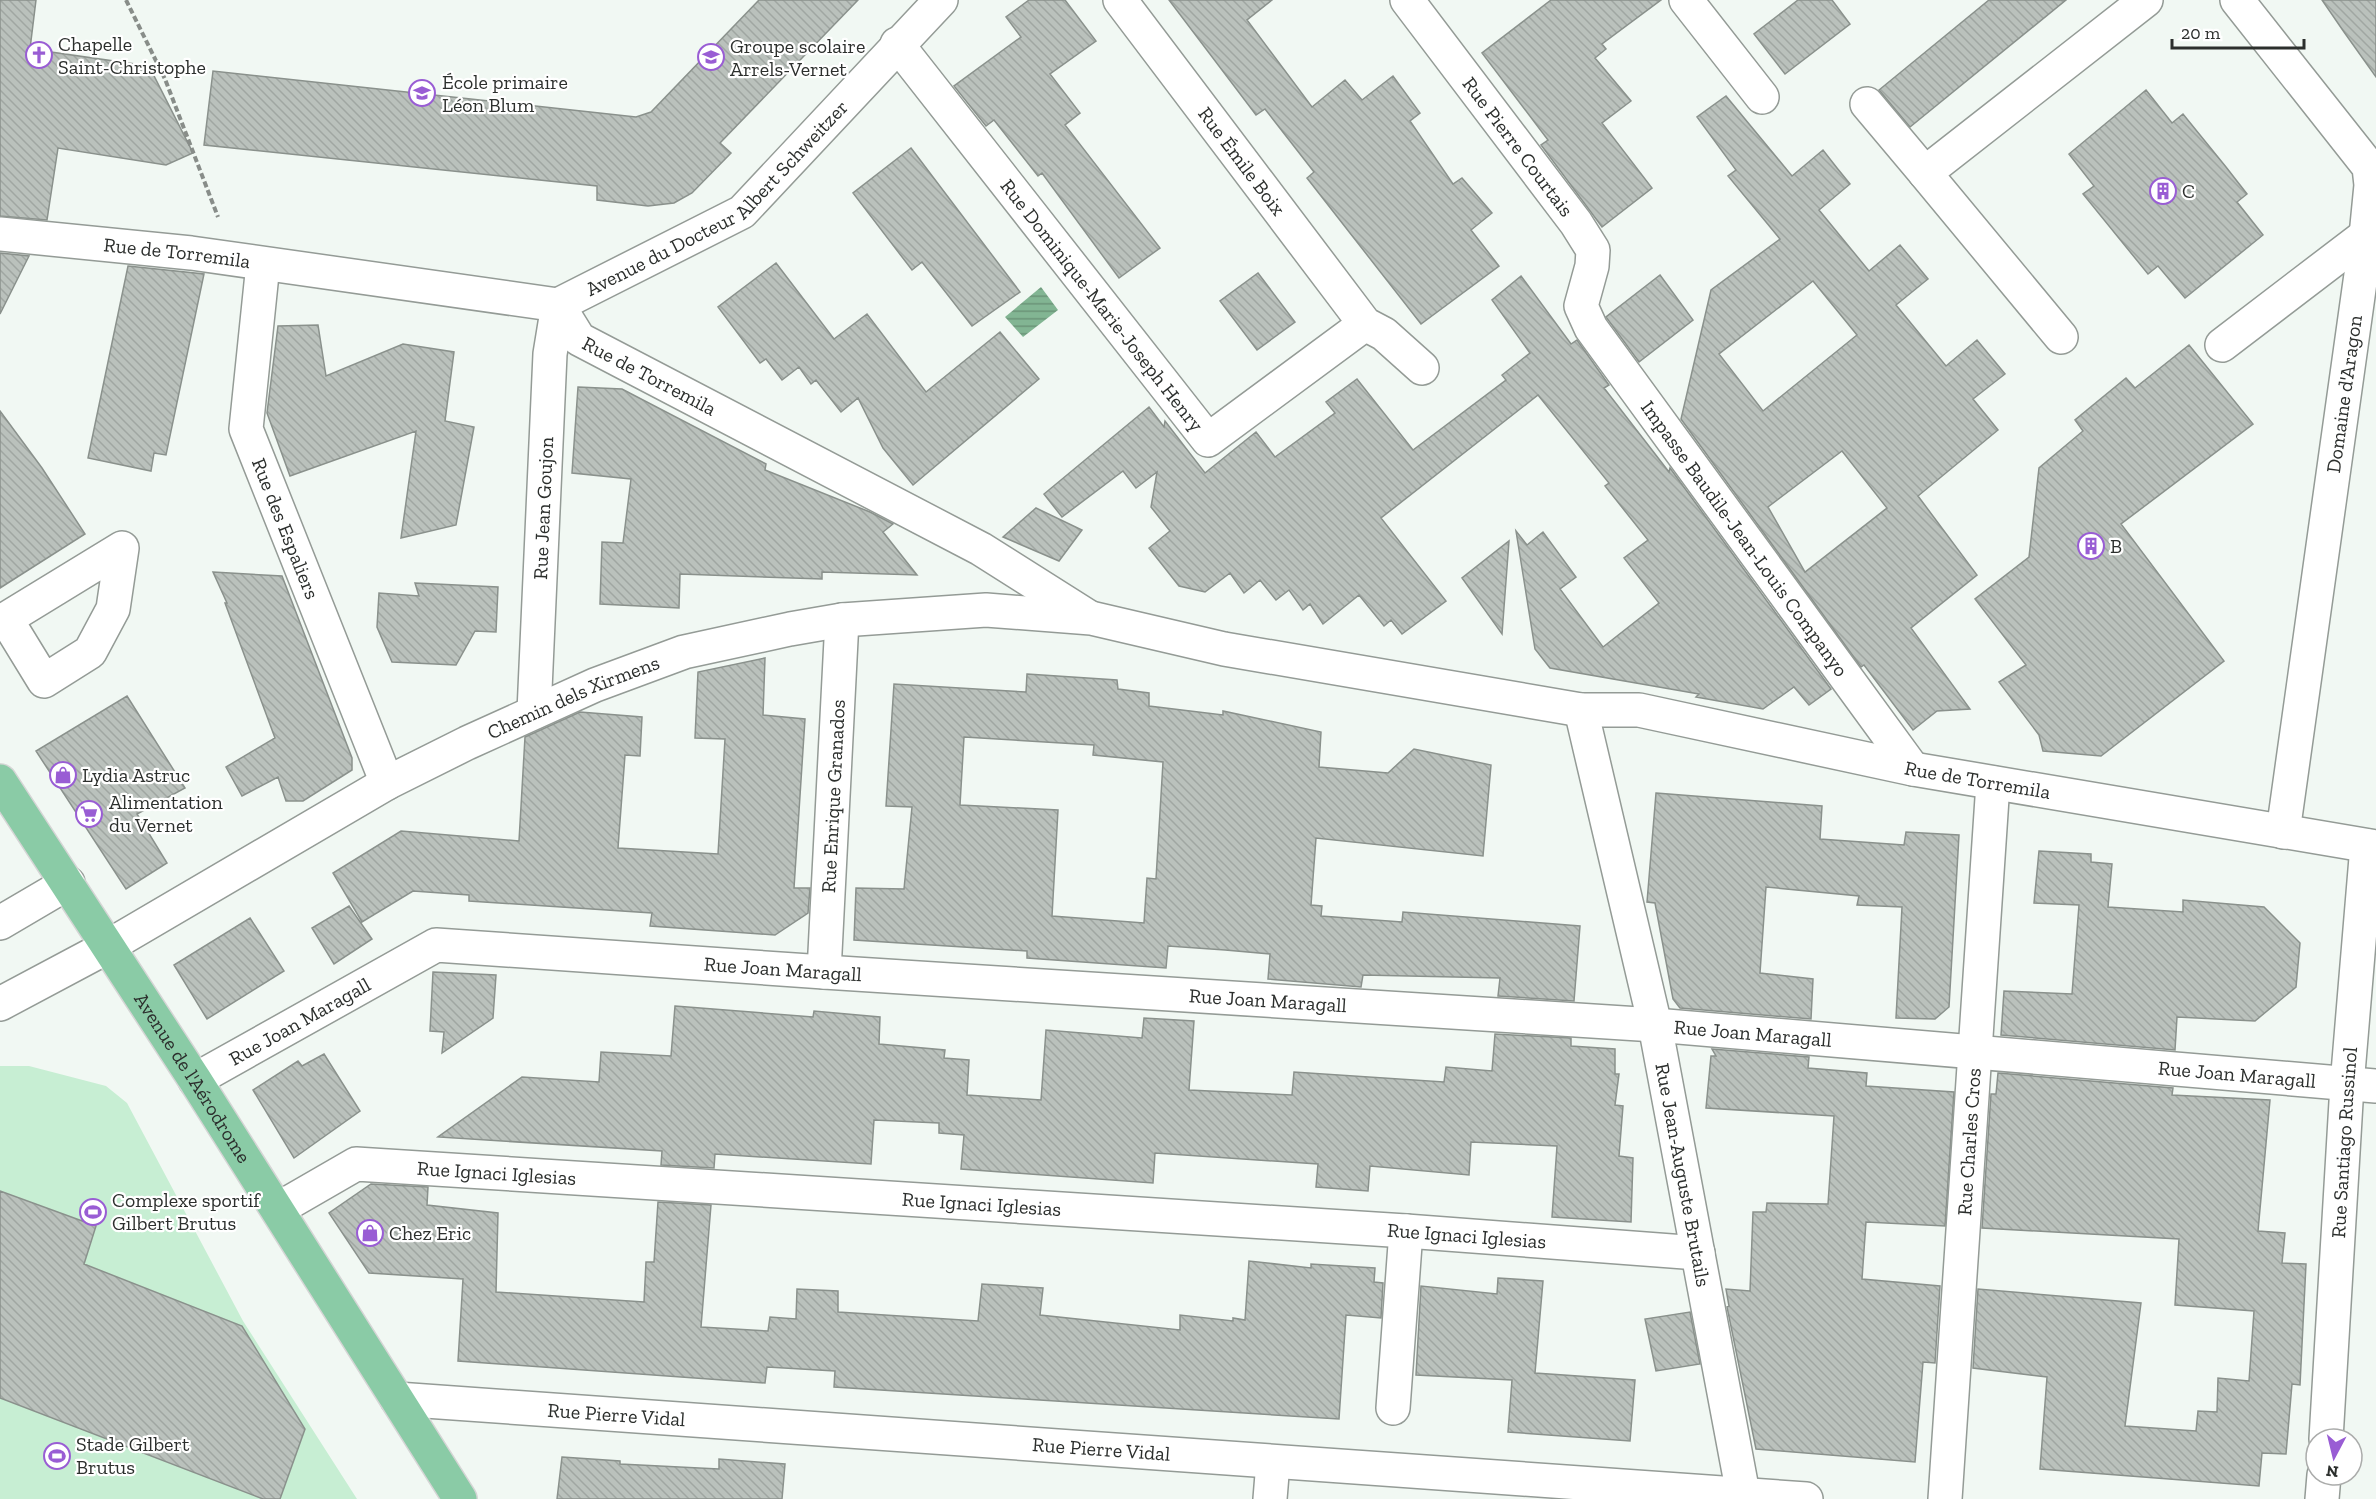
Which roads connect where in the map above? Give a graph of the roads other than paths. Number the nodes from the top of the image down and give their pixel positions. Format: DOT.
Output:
graph roads {
  1 [pos="941,0"];
  2 [pos="1120,0"];
  3 [pos="1407,0"];
  4 [pos="1686,0"];
  5 [pos="2146,0"];
  6 [pos="2237,0"];
  7 [pos="897,44"];
  8 [pos="1762,97"];
  9 [pos="1867,104"];
  10 [pos="1925,172"];
  11 [pos="0,234"];
  12 [pos="2366,235"];
  13 [pos="248,262"];
  14 [pos="558,305"];
  15 [pos="1581,306"];
  16 [pos="1365,324"];
  17 [pos="2061,337"];
  18 [pos="2222,345"];
  19 [pos="2363,354"];
  20 [pos="1422,368"];
  21 [pos="1091,618"];
  22 [pos="842,620"];
  23 [pos="1581,710"];
  24 [pos="534,712"];
  25 [pos="1913,769"];
  26 [pos="0,781"];
  27 [pos="387,783"];
  28 [pos="1993,783"];
  29 [pos="2283,831"];
  30 [pos="2372,846"];
  31 [pos="68,883"];
  32 [pos="0,923"];
  33 [pos="107,947"];
  34 [pos="824,972"];
  35 [pos="0,1004"];
  36 [pos="1655,1025"];
  37 [pos="1974,1051"];
  38 [pos="195,1080"];
  39 [pos="2362,1085"];
  40 [pos="278,1209"];
  41 [pos="1406,1232"];
  42 [pos="1698,1252"];
  43 [pos="397,1398"];
  44 [pos="1393,1408"];
  45 [pos="2327,1427"];
  46 [pos="1273,1462"];
  47 [pos="1744,1496"];
  48 [pos="460,1499"];
  49 [pos="1270,1499"];
  50 [pos="1806,1499"];
  51 [pos="1945,1499"];
  1 -- 7 [label="street, Avenue du Docteur Albert Schweitzer"];
  2 -- 16 [label="street, Rue Émile Boix"];
  3 -- 15 [label="street, Rue Pierre Courtais"];
  4 -- 8 [label="street"];
  5 -- 10 [label="street"];
  6 -- 12 [label="street, Domaine d'Aragon"];
  7 -- 14 [label="street, Avenue du Docteur Albert Schweitzer"];
  7 -- 16 [label="street, Rue Dominique-Marie-Joseph Henry"];
  9 -- 10 [label="street"];
  10 -- 17 [label="street"];
  11 -- 13 [label="street, Rue de Torremila"];
  12 -- 18 [label="street"];
  12 -- 19 [label="street, Domaine d'Aragon"];
  13 -- 14 [label="street, Rue de Torremila"];
  13 -- 27 [label="street, Rue des Espaliers"];
  14 -- 21 [label="street, Rue de Torremila"];
  14 -- 24 [label="street, Rue Jean Goujon"];
  15 -- 25 [label="street, Impasse Baudile-Jean-Louis Companyo"];
  16 -- 20 [label="street"];
  19 -- 29 [label="street, Domaine d'Aragon"];
  21 -- 22 [label="street, Chemin dels Xirmens"];
  21 -- 23 [label="street, Rue de Torremila"];
  22 -- 24 [label="street, Chemin dels Xirmens"];
  22 -- 34 [label="street, Rue Enrique Granados"];
  23 -- 25 [label="street, Rue de Torremila"];
  23 -- 36 [label="street, Rue Jean-Auguste Brutails"];
  24 -- 27 [label="street, Chemin dels Xirmens"];
  25 -- 28 [label="street, Rue de Torremila"];
  26 -- 31 [label="main road, Avenue de l'Aérodrome"];
  27 -- 33 [label="street, Chemin dels Xirmens"];
  28 -- 29 [label="street, Rue de Torremila"];
  28 -- 37 [label="street, Rue Charles Cros"];
  29 -- 30 [label="street, Rue de Torremila"];
  30 -- 39 [label="street, Rue Santiago Russinol"];
  31 -- 32 [label="street"];
  31 -- 33 [label="main road, Avenue de l'Aérodrome"];
  33 -- 35 [label="street, Chemin dels Xirmens"];
  33 -- 38 [label="main road, Avenue de l'Aérodrome"];
  34 -- 36 [label="street, Rue Joan Maragall"];
  34 -- 38 [label="street, Rue Joan Maragall"];
  36 -- 37 [label="street, Rue Joan Maragall"];
  36 -- 42 [label="street, Rue Jean-Auguste Brutails"];
  37 -- 39 [label="street, Rue Joan Maragall"];
  37 -- 51 [label="street, Rue Charles Cros"];
  38 -- 40 [label="main road, Avenue de l'Aérodrome"];
  39 -- 45 [label="street, Rue Santiago Russinol"];
  40 -- 41 [label="street, Rue Ignaci Iglesias"];
  40 -- 43 [label="main road, Avenue de l'Aérodrome"];
  41 -- 42 [label="street, Rue Ignaci Iglesias"];
  41 -- 44 [label="street"];
  42 -- 47 [label="street, Rue Jean-Auguste Brutails"];
  43 -- 46 [label="street, Rue Pierre Vidal"];
  43 -- 48 [label="main road, Avenue de l'Aérodrome"];
  46 -- 47 [label="street, Rue Pierre Vidal"];
  46 -- 49 [label="street"];
  47 -- 50 [label="street, Rue Pierre Vidal"];
}
